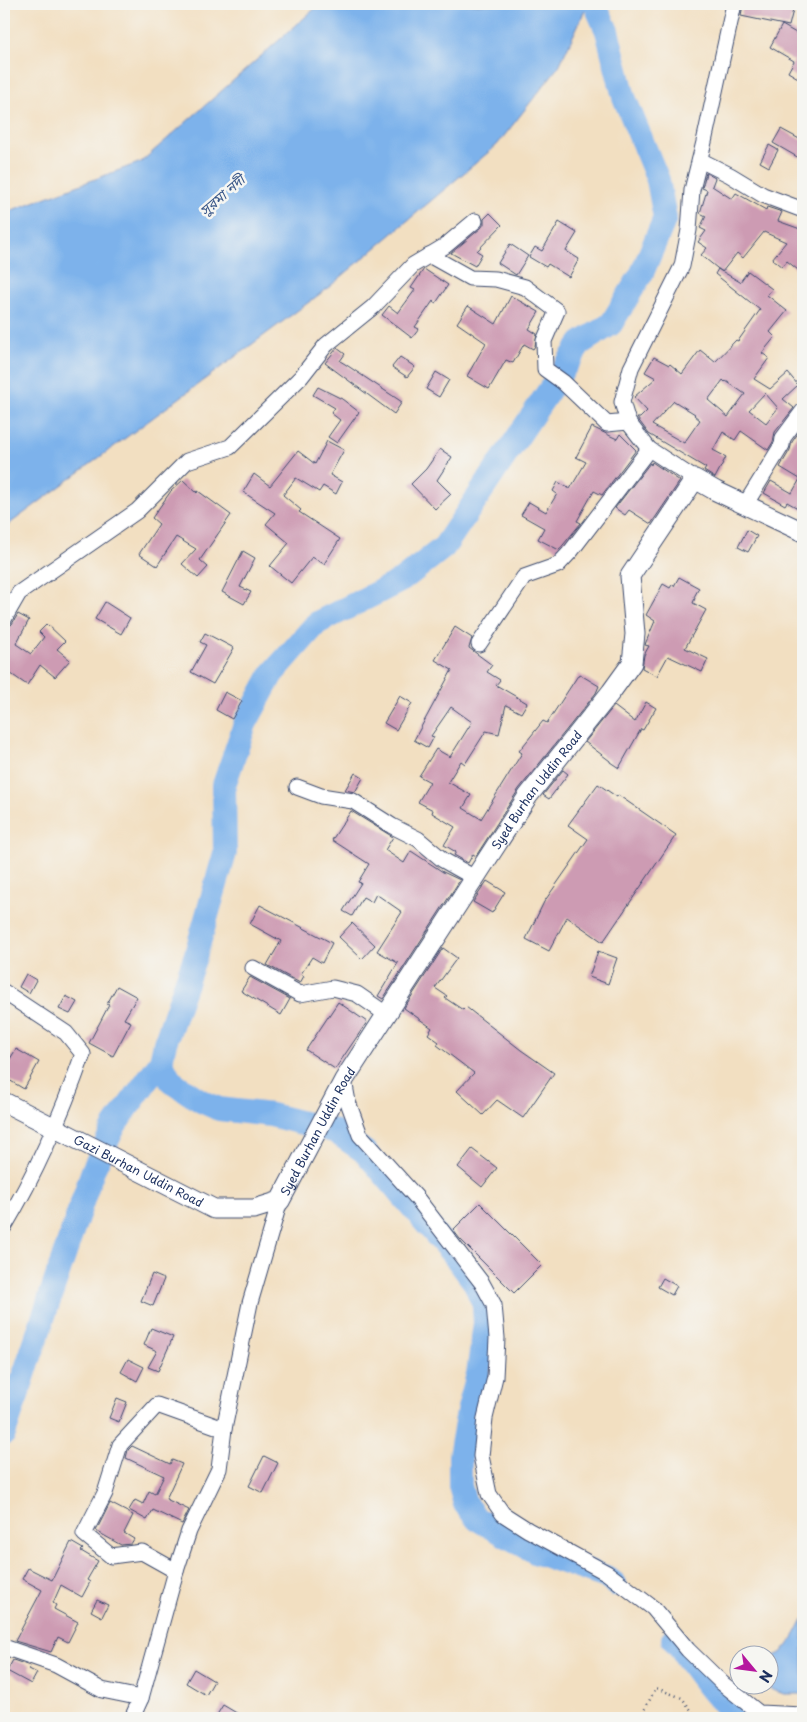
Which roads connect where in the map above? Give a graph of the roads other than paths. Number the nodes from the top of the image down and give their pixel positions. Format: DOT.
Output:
graph roads {
  1 [pos="734,4"];
  2 [pos="700,160"];
  3 [pos="803,210"];
  4 [pos="475,221"];
  5 [pos="429,255"];
  6 [pos="803,411"];
  7 [pos="628,422"];
  8 [pos="649,449"];
  9 [pos="695,479"];
  10 [pos="745,505"];
  11 [pos="803,532"];
  12 [pos="4,619"];
  13 [pos="479,644"];
  14 [pos="297,788"];
  15 [pos="475,878"];
  16 [pos="253,968"];
  17 [pos="4,992"];
  18 [pos="386,1014"];
  19 [pos="342,1085"];
  20 [pos="4,1102"];
  21 [pos="63,1132"];
  22 [pos="280,1201"];
  23 [pos="4,1227"];
  24 [pos="224,1429"];
  25 [pos="176,1571"];
  26 [pos="4,1647"];
  27 [pos="141,1698"];
  28 [pos="803,1715"];
  29 [pos="132,1718"];
  1 -- 2 [label="street"];
  2 -- 3 [label="street"];
  2 -- 7 [label="street"];
  4 -- 5 [label="street"];
  5 -- 7 [label="street"];
  5 -- 12 [label="street"];
  6 -- 10 [label="street"];
  7 -- 8 [label="street"];
  8 -- 9 [label="street"];
  8 -- 13 [label="street"];
  9 -- 10 [label="street"];
  9 -- 15 [label="street, Syed Burhan Uddin Road"];
  10 -- 11 [label="street"];
  14 -- 15 [label="street"];
  15 -- 18 [label="street, Syed Burhan Uddin Road"];
  16 -- 18 [label="street"];
  17 -- 21 [label="street"];
  18 -- 19 [label="street, Syed Burhan Uddin Road"];
  19 -- 22 [label="street, Syed Burhan Uddin Road"];
  19 -- 28 [label="street"];
  20 -- 21 [label="street, Gazi Burhan Uddin Road"];
  21 -- 22 [label="street, Gazi Burhan Uddin Road"];
  21 -- 23 [label="street"];
  22 -- 24 [label="street"];
  24 -- 25 [label="street"];
  24 -- 25 [label="street"];
  25 -- 27 [label="street"];
  26 -- 27 [label="street"];
  27 -- 29 [label="street"];
}
